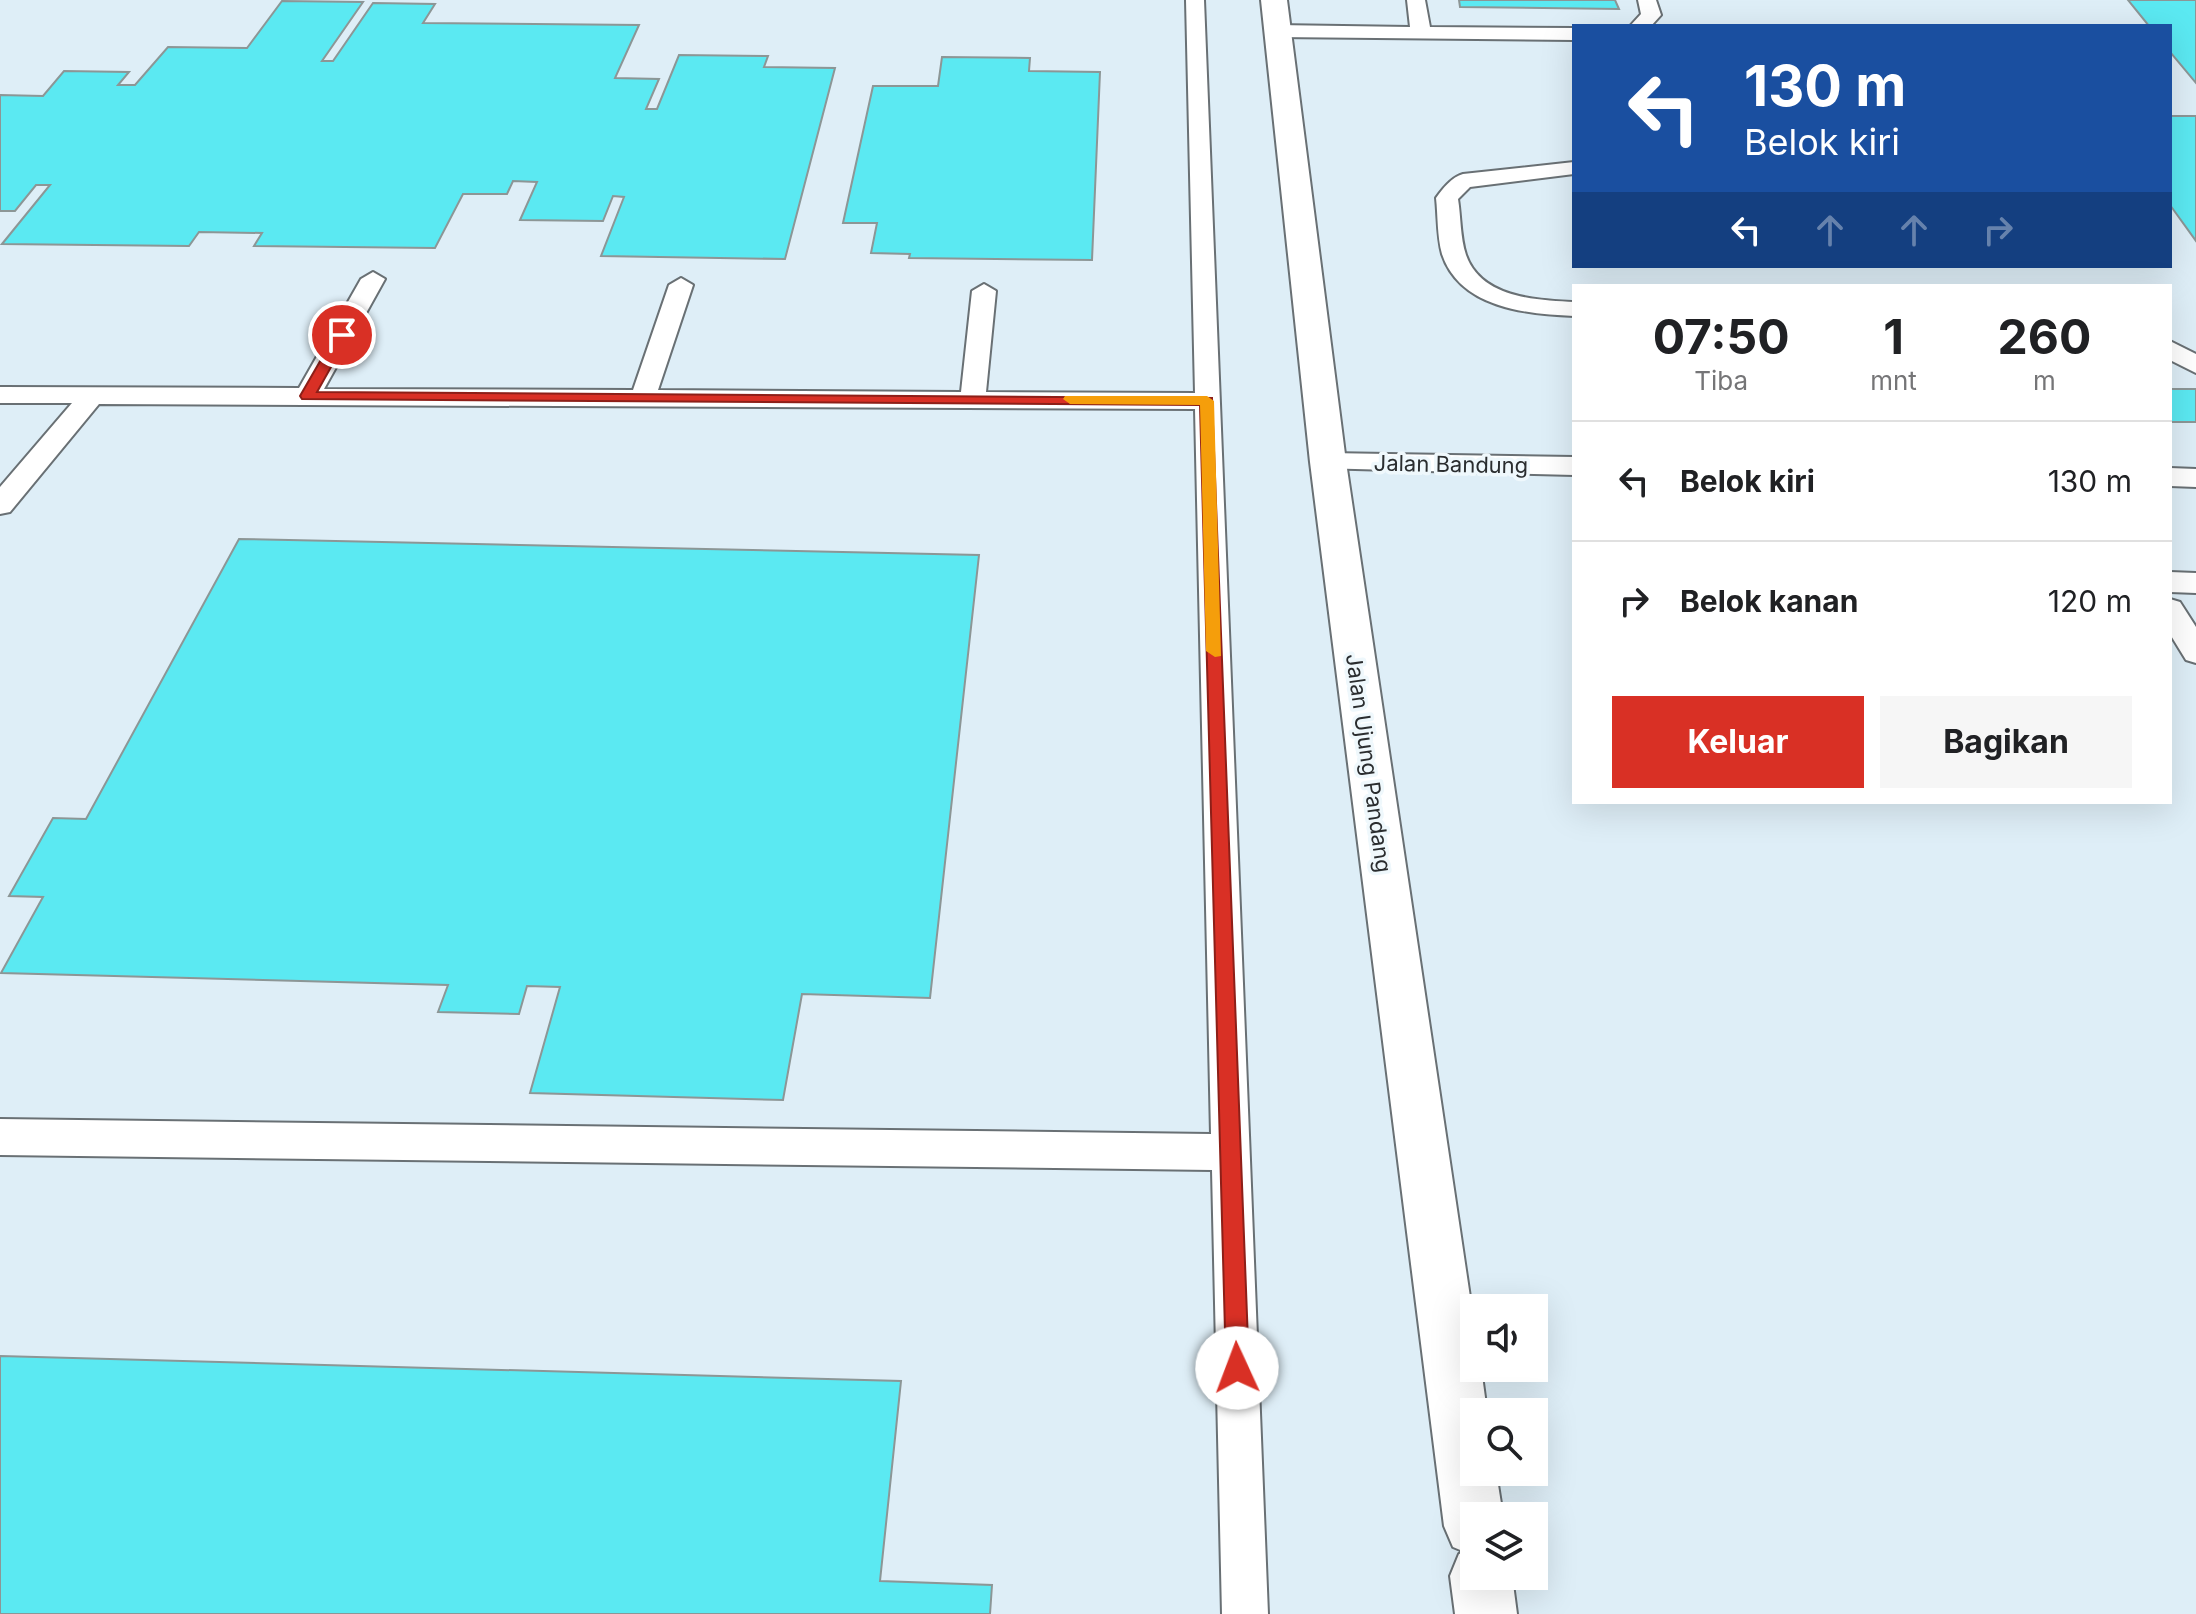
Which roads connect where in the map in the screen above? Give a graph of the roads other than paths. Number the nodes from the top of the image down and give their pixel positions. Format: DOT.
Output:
graph roads {
  1 [pos="1195,0"];
  2 [pos="1416,0"];
  3 [pos="1647,0"];
  4 [pos="1275,16"];
  5 [pos="1642,24"];
  6 [pos="1421,34"];
  7 [pos="1572,34"];
  8 [pos="1572,168"];
  9 [pos="373,279"];
  10 [pos="681,285"];
  11 [pos="984,291"];
  12 [pos="1572,309"];
  13 [pos="2172,350"];
  14 [pos="2196,365"];
  15 [pos="0,395"];
  16 [pos="92,396"];
  17 [pos="307,396"];
  18 [pos="643,397"];
  19 [pos="973,398"];
  20 [pos="1207,401"];
  21 [pos="1328,462"];
  22 [pos="1572,466"];
  23 [pos="2172,477"];
  24 [pos="2196,478"];
  25 [pos="0,505"];
  26 [pos="2172,582"];
  27 [pos="2196,583"];
  28 [pos="2172,612"];
  29 [pos="2196,652"];
  30 [pos="0,1137"];
  31 [pos="1230,1152"];
  32 [pos="1471,1502"];
  33 [pos="1483,1590"];
  34 [pos="1245,1614"];
  35 [pos="1486,1614"];
  1 -- 20 [label="lane"];
  2 -- 6 [label="lane"];
  3 -- 5 [label="lane"];
  4 -- 6 [label="lane"];
  4 -- 21 [label="street, Jalan Ujung Pandang"];
  6 -- 7 [label="lane"];
  8 -- 12 [label="lane"];
  9 -- 17 [label="lane"];
  10 -- 18 [label="lane"];
  11 -- 19 [label="lane"];
  13 -- 14 [label="lane"];
  15 -- 16 [label="lane"];
  16 -- 17 [label="lane"];
  16 -- 25 [label="lane"];
  17 -- 18 [label="lane"];
  18 -- 19 [label="lane"];
  19 -- 20 [label="lane"];
  20 -- 31 [label="lane"];
  21 -- 22 [label="lane, Jalan Bandung"];
  21 -- 32 [label="street, Jalan Ujung Pandang"];
  23 -- 24 [label="lane"];
  26 -- 27 [label="lane"];
  28 -- 29 [label="lane"];
  30 -- 31 [label="lane"];
  31 -- 34 [label="lane"];
  33 -- 35 [label="street"];
}
